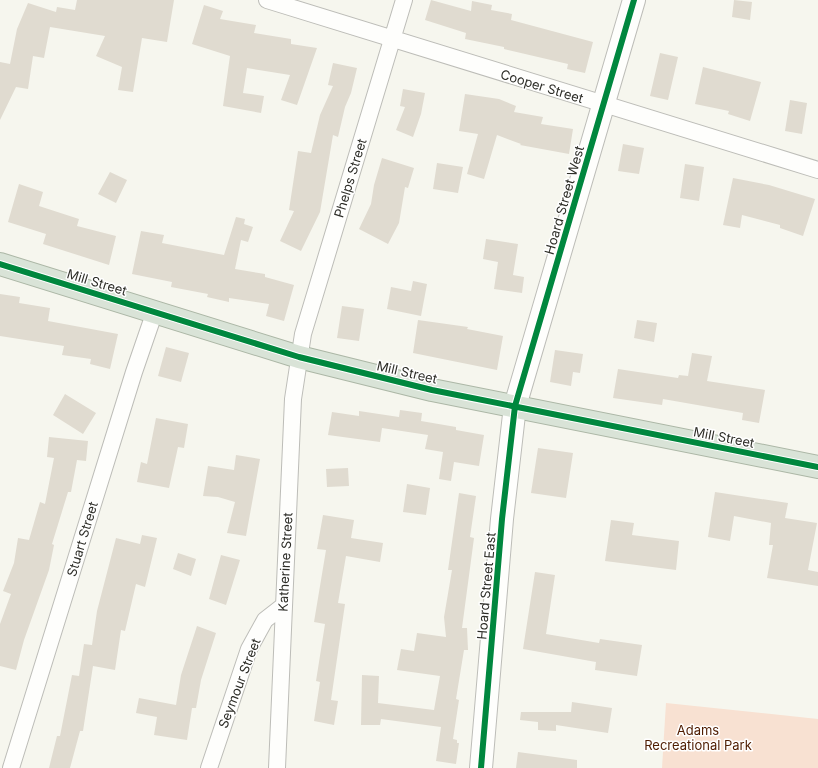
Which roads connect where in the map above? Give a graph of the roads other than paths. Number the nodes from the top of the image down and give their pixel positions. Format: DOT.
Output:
graph roads {
  1 [pos="267,0"];
  2 [pos="404,0"];
  3 [pos="634,0"];
  4 [pos="392,39"];
  5 [pos="603,105"];
  6 [pos="818,170"];
  7 [pos="0,264"];
  8 [pos="155,311"];
  9 [pos="299,357"];
  10 [pos="515,406"];
  11 [pos="818,467"];
  12 [pos="283,606"];
  13 [pos="11,768"];
  14 [pos="209,768"];
  15 [pos="277,768"];
  16 [pos="482,768"];
  1 -- 4 [label="street, Cooper Street"];
  2 -- 4 [label="street, Phelps Street"];
  3 -- 5 [label="street, Hoard Street West"];
  4 -- 5 [label="street, Cooper Street"];
  4 -- 9 [label="street, Phelps Street"];
  5 -- 6 [label="street, Cooper Street"];
  5 -- 10 [label="street, Hoard Street West"];
  7 -- 8 [label="highway, Mill Street"];
  8 -- 9 [label="highway, Mill Street"];
  8 -- 13 [label="street, Stuart Street"];
  9 -- 10 [label="highway, Mill Street"];
  9 -- 12 [label="street, Katherine Street"];
  10 -- 11 [label="highway, Mill Street"];
  10 -- 16 [label="street, Hoard Street East"];
  12 -- 14 [label="street, Seymour Street"];
  12 -- 15 [label="street, Katherine Street"];
}
